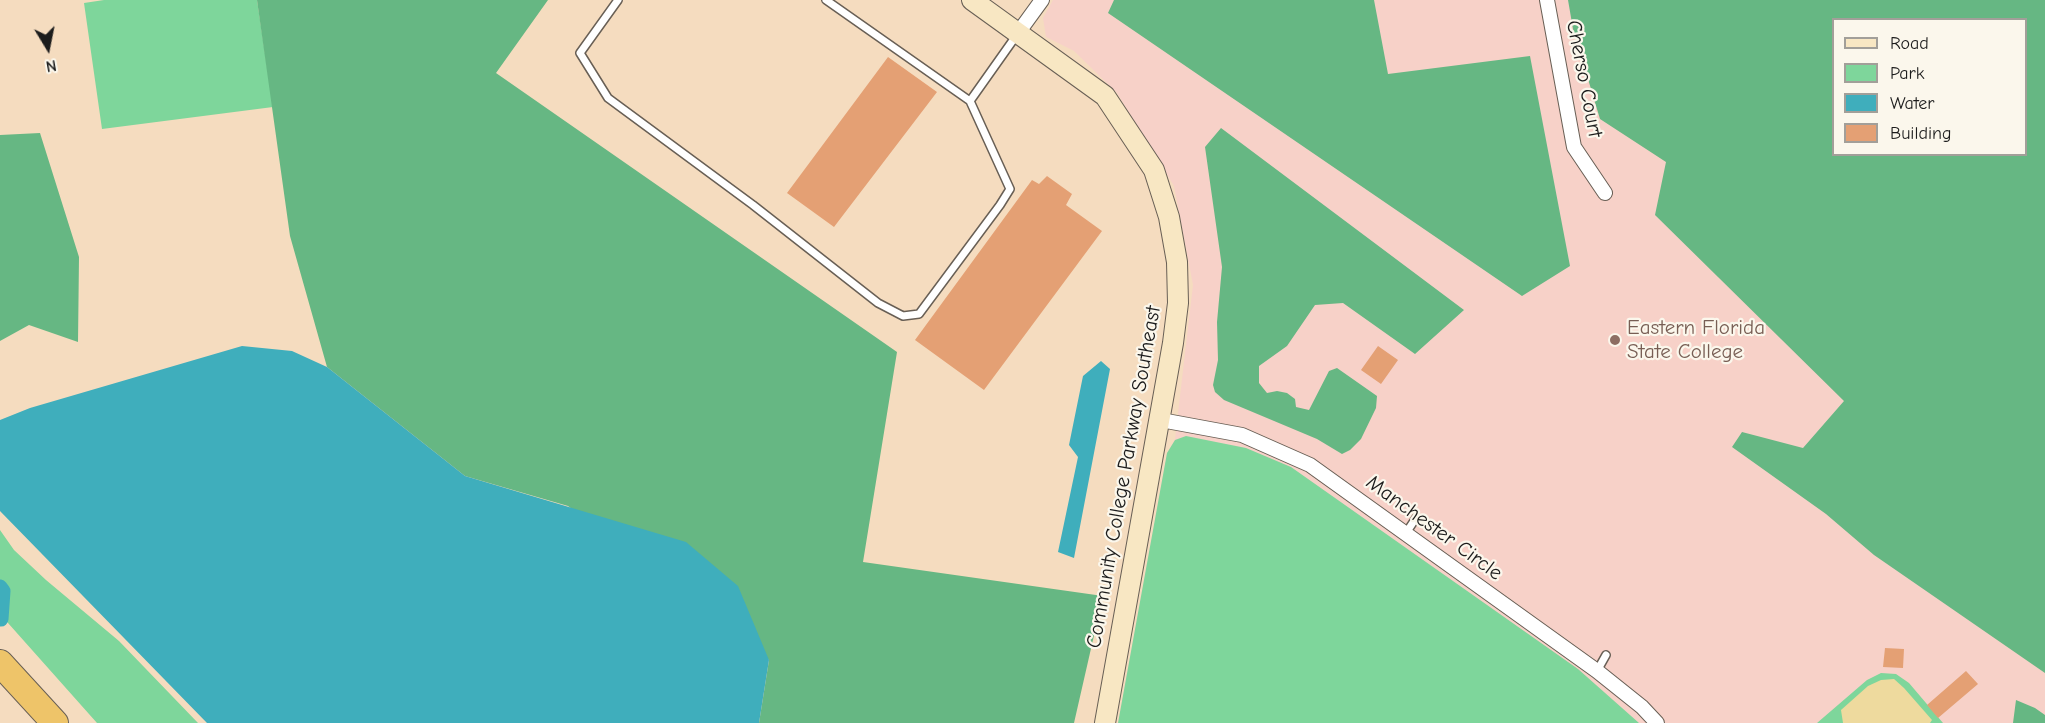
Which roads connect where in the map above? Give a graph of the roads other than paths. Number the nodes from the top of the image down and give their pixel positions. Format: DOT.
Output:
graph roads {
  1 [pos="618,0"];
  2 [pos="826,0"];
  3 [pos="972,0"];
  4 [pos="1042,0"];
  5 [pos="1547,0"];
  6 [pos="1018,33"];
  7 [pos="970,101"];
  8 [pos="1605,194"];
  9 [pos="1161,420"];
  10 [pos="1416,518"];
  11 [pos="1406,533"];
  12 [pos="1606,655"];
  13 [pos="0,663"];
  14 [pos="1597,671"];
  15 [pos="55,723"];
  16 [pos="1106,723"];
  17 [pos="1657,723"];
  1 -- 7 [label="lane"];
  2 -- 7 [label="lane"];
  3 -- 6 [label="street, Community College Parkway Southeast"];
  4 -- 6 [label="street"];
  5 -- 8 [label="street, Cherso Court"];
  6 -- 7 [label="lane"];
  6 -- 9 [label="street, Community College Parkway Southeast"];
  9 -- 11 [label="street, Manchester Circle"];
  9 -- 16 [label="street, Community College Parkway Southeast"];
  10 -- 11 [label="lane"];
  11 -- 14 [label="street, Manchester Circle"];
  12 -- 14 [label="lane"];
  13 -- 15 [label="highway"];
  14 -- 17 [label="street, Manchester Circle"];
}
